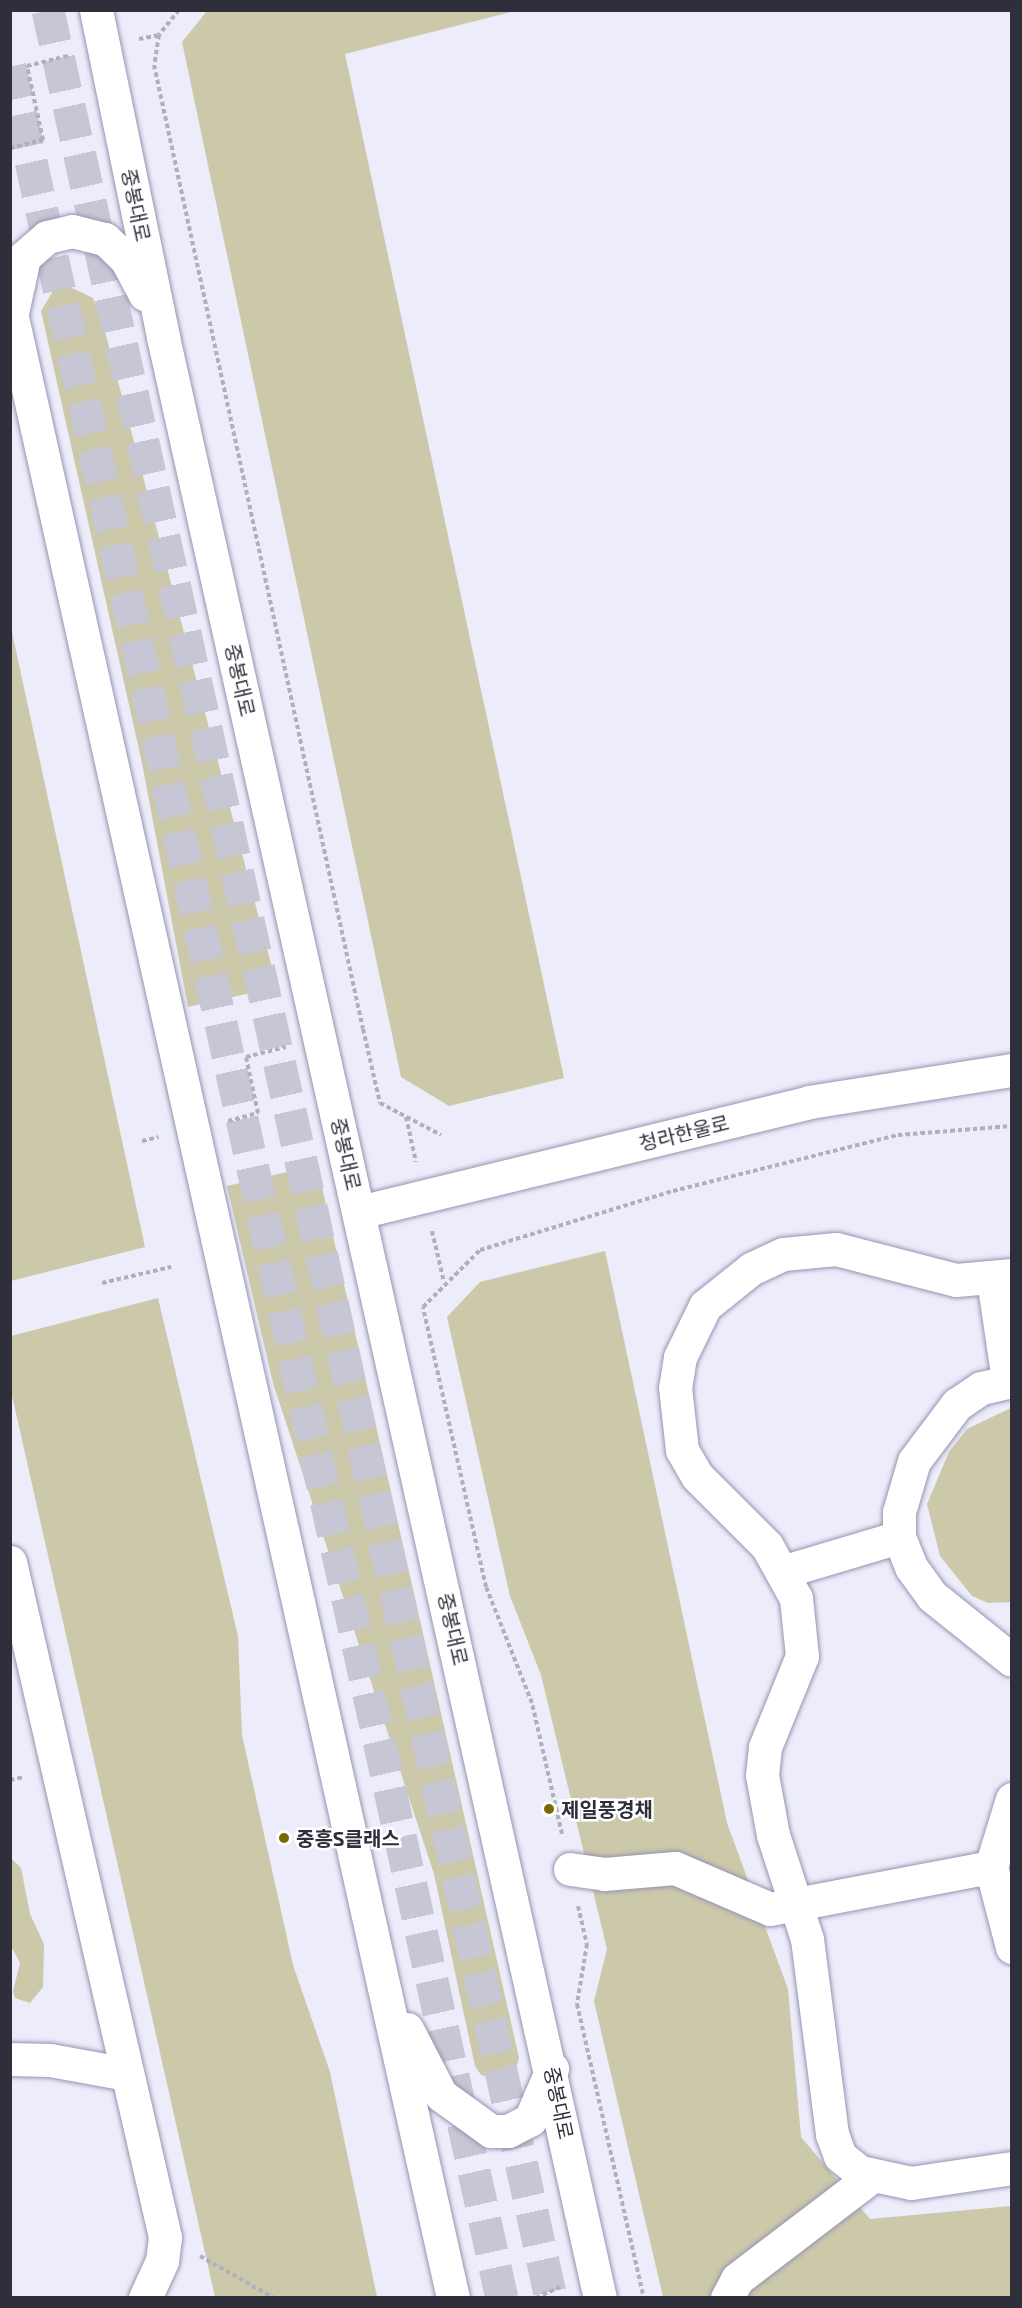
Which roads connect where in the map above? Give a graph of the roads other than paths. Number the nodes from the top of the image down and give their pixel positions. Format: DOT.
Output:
graph roads {
  1 [pos="96,10"];
  2 [pos="11,310"];
  3 [pos="163,337"];
  4 [pos="1011,1070"];
  5 [pos="359,1212"];
  6 [pos="1002,1277"];
  7 [pos="1010,1381"];
  8 [pos="899,1537"];
  9 [pos="10,1562"];
  10 [pos="785,1570"];
  11 [pos="1010,1656"];
  12 [pos="1011,1799"];
  13 [pos="991,1867"];
  14 [pos="570,1869"];
  15 [pos="796,1900"];
  16 [pos="1011,1947"];
  17 [pos="384,1982"];
  18 [pos="10,2059"];
  19 [pos="552,2069"];
  20 [pos="128,2074"];
  21 [pos="1011,2168"];
  22 [pos="871,2177"];
  23 [pos="145,2298"];
  24 [pos="453,2298"];
  25 [pos="600,2298"];
  26 [pos="727,2298"];
  1 -- 3 [label="main road, 중봉대로"];
  2 -- 3 [label="main road"];
  2 -- 17 [label="main road"];
  3 -- 5 [label="main road, 중봉대로"];
  4 -- 5 [label="main road, 청라한울로"];
  5 -- 19 [label="main road, 중봉대로"];
  6 -- 7 [label="main road"];
  6 -- 10 [label="main road"];
  7 -- 8 [label="main road"];
  8 -- 10 [label="main road"];
  8 -- 11 [label="main road"];
  9 -- 20 [label="main road"];
  10 -- 15 [label="main road"];
  12 -- 13 [label="main road"];
  13 -- 15 [label="main road"];
  13 -- 16 [label="main road"];
  14 -- 15 [label="main road"];
  15 -- 22 [label="main road"];
  17 -- 19 [label="main road"];
  17 -- 24 [label="main road"];
  18 -- 20 [label="main road"];
  19 -- 25 [label="main road, 중봉대로"];
  20 -- 23 [label="main road"];
  21 -- 22 [label="main road"];
  22 -- 26 [label="main road"];
}
